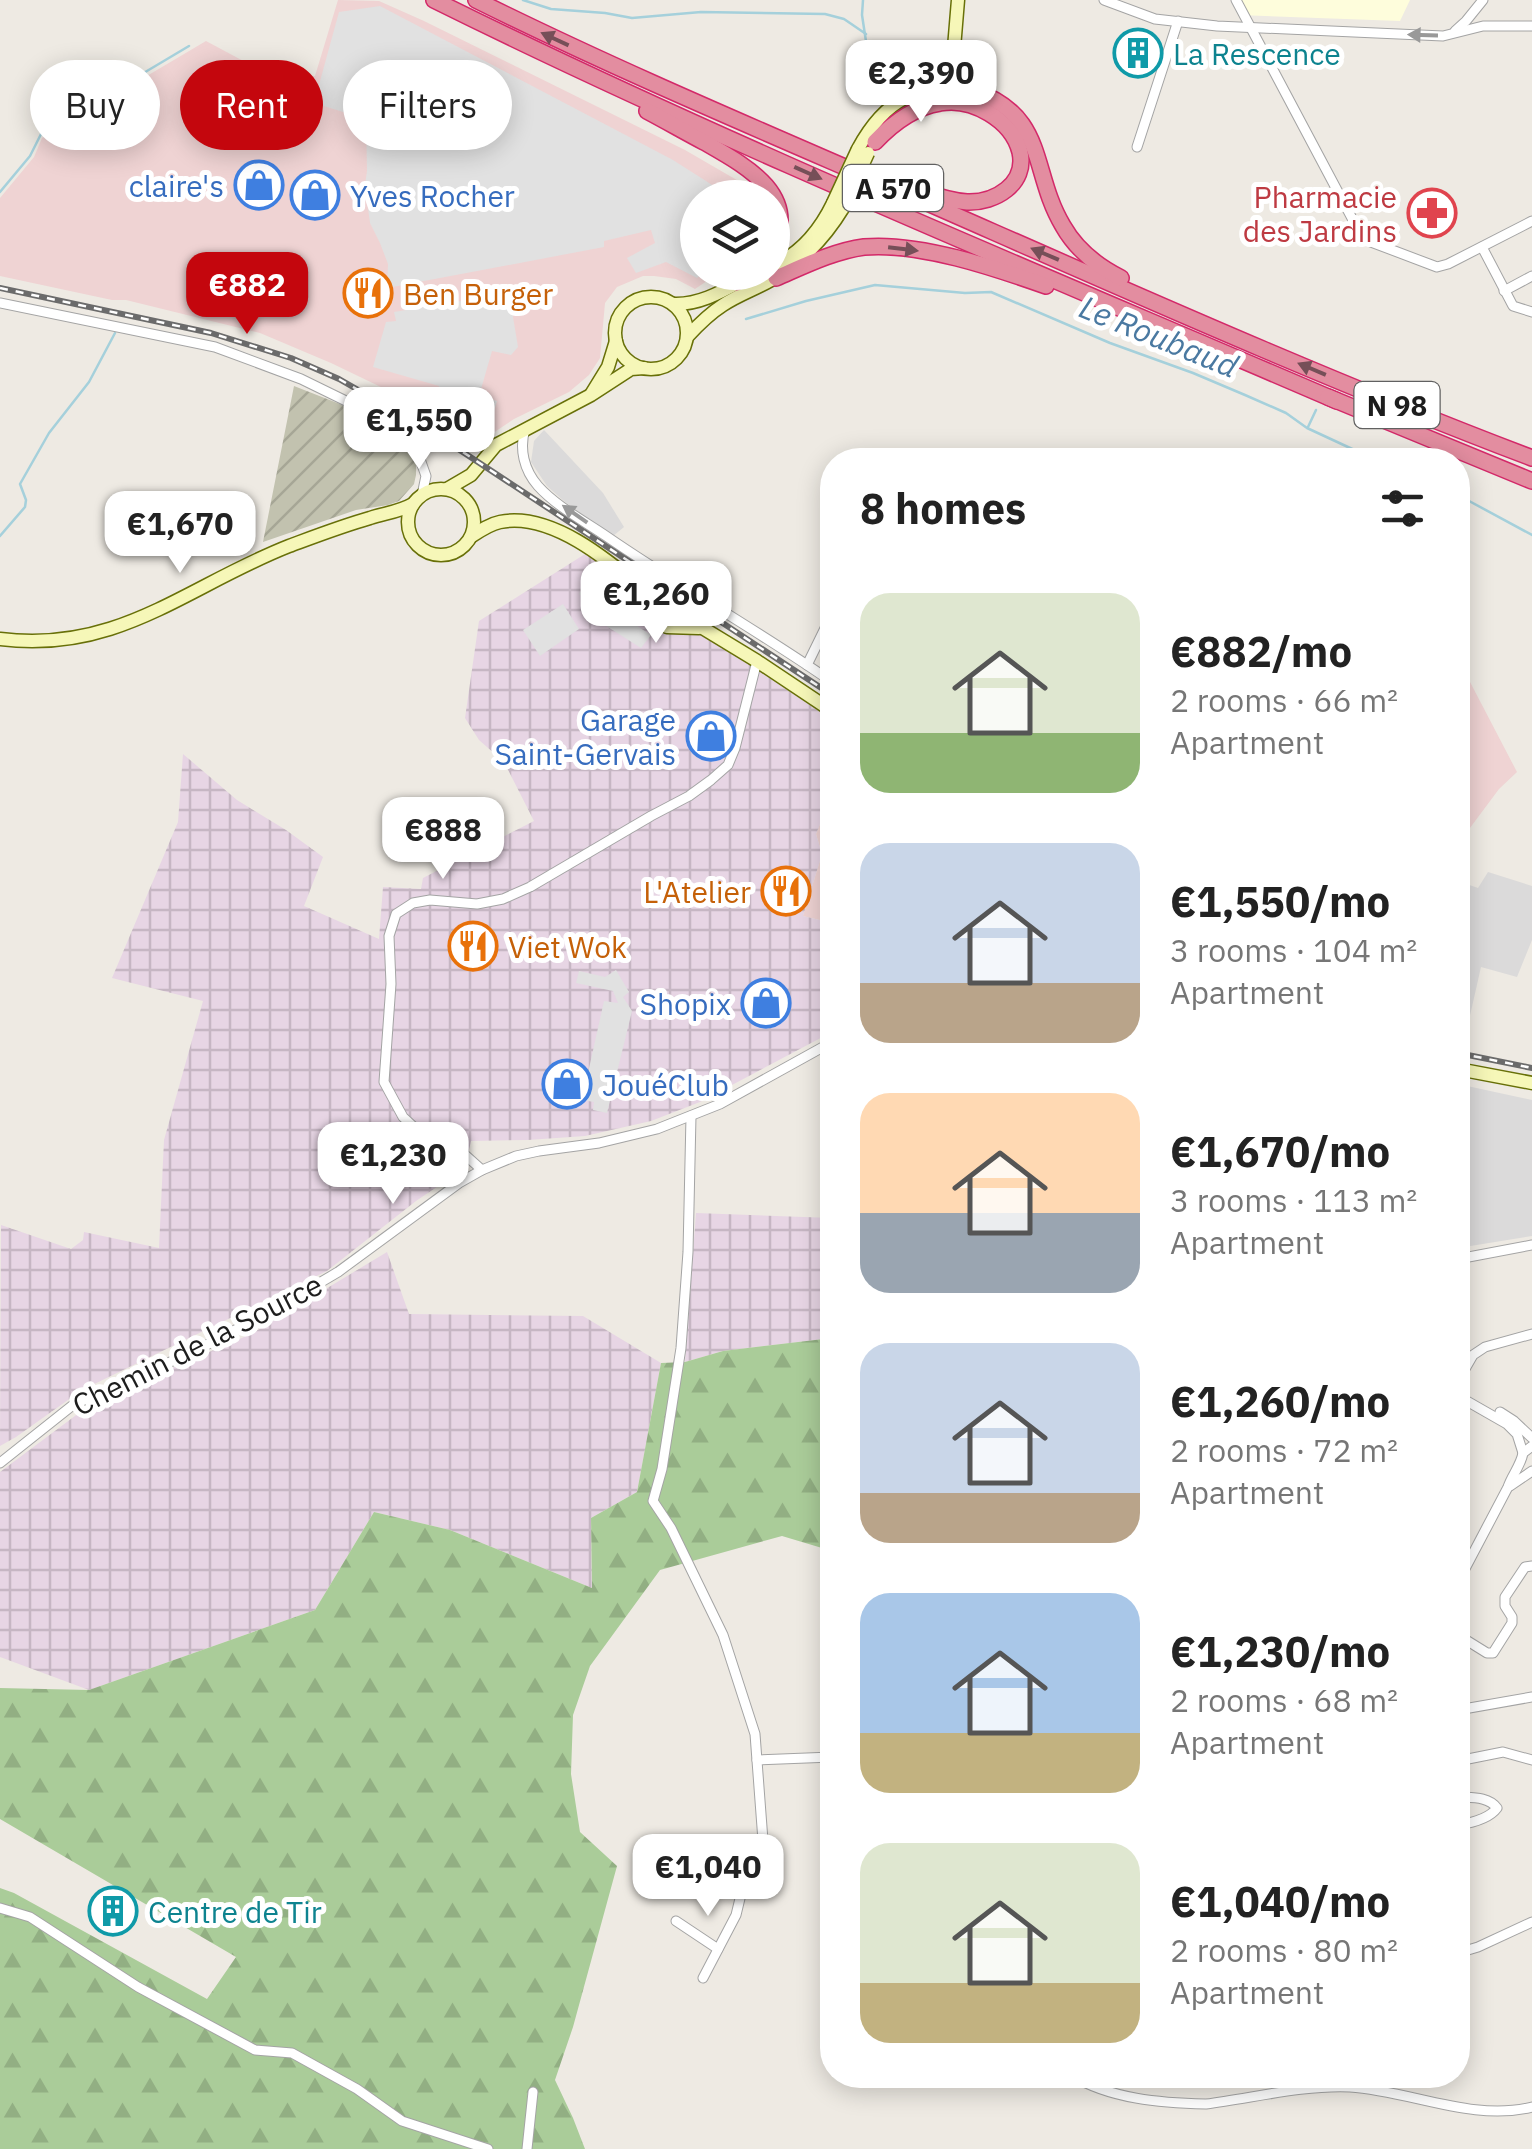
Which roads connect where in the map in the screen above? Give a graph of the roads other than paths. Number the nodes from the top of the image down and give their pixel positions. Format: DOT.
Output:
graph roads {
  1 [pos="434,0"];
  2 [pos="476,0"];
  3 [pos="958,0"];
  4 [pos="1104,0"];
  5 [pos="1236,0"];
  6 [pos="1483,0"];
  7 [pos="1178,21"];
  8 [pos="1532,26"];
  9 [pos="1248,28"];
  10 [pos="1453,32"];
  11 [pos="516,40"];
  12 [pos="953,77"];
  13 [pos="659,85"];
  14 [pos="972,90"];
  15 [pos="993,114"];
  16 [pos="1137,147"];
  17 [pos="867,148"];
  18 [pos="759,180"];
  19 [pos="1532,221"];
  20 [pos="1482,247"];
  21 [pos="790,262"];
  22 [pos="790,267"];
  23 [pos="1532,276"];
  24 [pos="721,290"];
  25 [pos="746,290"];
  26 [pos="1504,291"];
  27 [pos="0,303"];
  28 [pos="674,304"];
  29 [pos="1532,312"];
  30 [pos="688,336"];
  31 [pos="616,341"];
  32 [pos="1263,348"];
  33 [pos="644,368"];
  34 [pos="590,396"];
  35 [pos="1337,401"];
  36 [pos="524,429"];
  37 [pos="1454,448"];
  38 [pos="1470,454"];
  39 [pos="1532,458"];
  40 [pos="471,475"];
  41 [pos="426,476"];
  42 [pos="1532,479"];
  43 [pos="444,489"];
  44 [pos="417,500"];
  45 [pos="471,506"];
  46 [pos="357,522"];
  47 [pos="500,522"];
  48 [pos="409,532"];
  49 [pos="472,536"];
  50 [pos="820,638"];
  51 [pos="0,639"];
  52 [pos="757,661"];
  53 [pos="807,665"];
  54 [pos="820,674"];
  55 [pos="820,703"];
  56 [pos="820,1049"];
  57 [pos="1470,1070"];
  58 [pos="1532,1083"];
  59 [pos="691,1116"];
  60 [pos="482,1170"];
  61 [pos="1532,1245"];
  62 [pos="1470,1257"];
  63 [pos="1532,1334"];
  64 [pos="1470,1360"];
  65 [pos="1470,1401"];
  66 [pos="1470,1403"];
  67 [pos="1532,1438"];
  68 [pos="1526,1453"];
  69 [pos="0,1463"];
  70 [pos="1532,1470"];
  71 [pos="1508,1488"];
  72 [pos="1470,1559"];
  73 [pos="1532,1566"];
  74 [pos="1470,1642"];
  75 [pos="1532,1697"];
  76 [pos="1470,1708"];
  77 [pos="820,1757"];
  78 [pos="1470,1759"];
  79 [pos="757,1760"];
  80 [pos="1532,1760"];
  81 [pos="1470,1798"];
  82 [pos="1470,1822"];
  83 [pos="0,1908"];
  84 [pos="676,1920"];
  85 [pos="1532,1922"];
  86 [pos="1470,1949"];
  87 [pos="718,1950"];
  88 [pos="702,1978"];
  89 [pos="1096,2088"];
  90 [pos="1322,2088"];
  91 [pos="1355,2088"];
  92 [pos="533,2092"];
  93 [pos="1532,2107"];
  94 [pos="488,2149"];
  95 [pos="527,2149"];
  1 -- 11 [label="highway"];
  13 -- 2 [label="highway, A 570, one-way"];
  3 -- 12 [label="main road"];
  4 -- 7 [label="street"];
  5 -- 9 [label="street"];
  6 -- 10 [label="street"];
  7 -- 9 [label="street"];
  7 -- 16 [label="street"];
  8 -- 10 [label="street"];
  10 -- 9 [label="street, one-way"];
  9 -- 20 [label="street"];
  11 -- 18 [label="highway"];
  11 -- 35 [label="highway, N 98, one-way"];
  12 -- 14 [label="main road"];
  12 -- 15 [label="highway"];
  12 -- 17 [label="main road"];
  12 -- 17 [label="main road"];
  13 -- 15 [label="highway"];
  32 -- 13 [label="highway, A 570, one-way"];
  14 -- 32 [label="highway"];
  15 -- 17 [label="highway"];
  17 -- 21 [label="main road, bridge"];
  19 -- 20 [label="street"];
  20 -- 26 [label="street"];
  22 -- 35 [label="highway, one-way"];
  23 -- 26 [label="street"];
  24 -- 28 [label="main road"];
  25 -- 30 [label="main road"];
  26 -- 29 [label="street"];
  27 -- 41 [label="street"];
  28 -- 30 [label="main road"];
  28 -- 31 [label="main road"];
  30 -- 33 [label="main road"];
  31 -- 33 [label="main road"];
  31 -- 34 [label="main road"];
  39 -- 32 [label="highway, N 98, one-way"];
  33 -- 34 [label="main road"];
  34 -- 36 [label="main road"];
  35 -- 37 [label="highway, N 98"];
  36 -- 40 [label="main road"];
  53 -- 36 [label="street, one-way"];
  38 -- 42 [label="highway, N 98"];
  40 -- 43 [label="main road"];
  40 -- 45 [label="main road"];
  41 -- 43 [label="street"];
  41 -- 44 [label="street"];
  43 -- 44 [label="main road"];
  43 -- 45 [label="main road"];
  44 -- 46 [label="main road"];
  44 -- 48 [label="main road"];
  45 -- 47 [label="main road"];
  45 -- 49 [label="main road"];
  46 -- 48 [label="main road"];
  46 -- 51 [label="main road"];
  47 -- 49 [label="main road"];
  47 -- 52 [label="main road"];
  48 -- 49 [label="main road"];
  50 -- 53 [label="street"];
  52 -- 55 [label="main road"];
  52 -- 60 [label="street"];
  53 -- 54 [label="street"];
  56 -- 59 [label="street, Chemin de la Source"];
  57 -- 58 [label="main road"];
  59 -- 60 [label="street, Chemin de la Source"];
  59 -- 79 [label="street"];
  60 -- 69 [label="street, Chemin de la Source"];
  61 -- 62 [label="street"];
  63 -- 64 [label="street"];
  65 -- 67 [label="street"];
  66 -- 68 [label="street"];
  68 -- 70 [label="street"];
  68 -- 71 [label="street"];
  70 -- 71 [label="street"];
  71 -- 72 [label="street"];
  73 -- 74 [label="street"];
  75 -- 76 [label="street"];
  77 -- 79 [label="street"];
  78 -- 80 [label="street"];
  79 -- 87 [label="street"];
  81 -- 82 [label="street"];
  83 -- 94 [label="street"];
  84 -- 87 [label="street"];
  85 -- 86 [label="street"];
  87 -- 88 [label="street"];
  89 -- 90 [label="street"];
  91 -- 93 [label="street"];
  92 -- 95 [label="street"];
}
